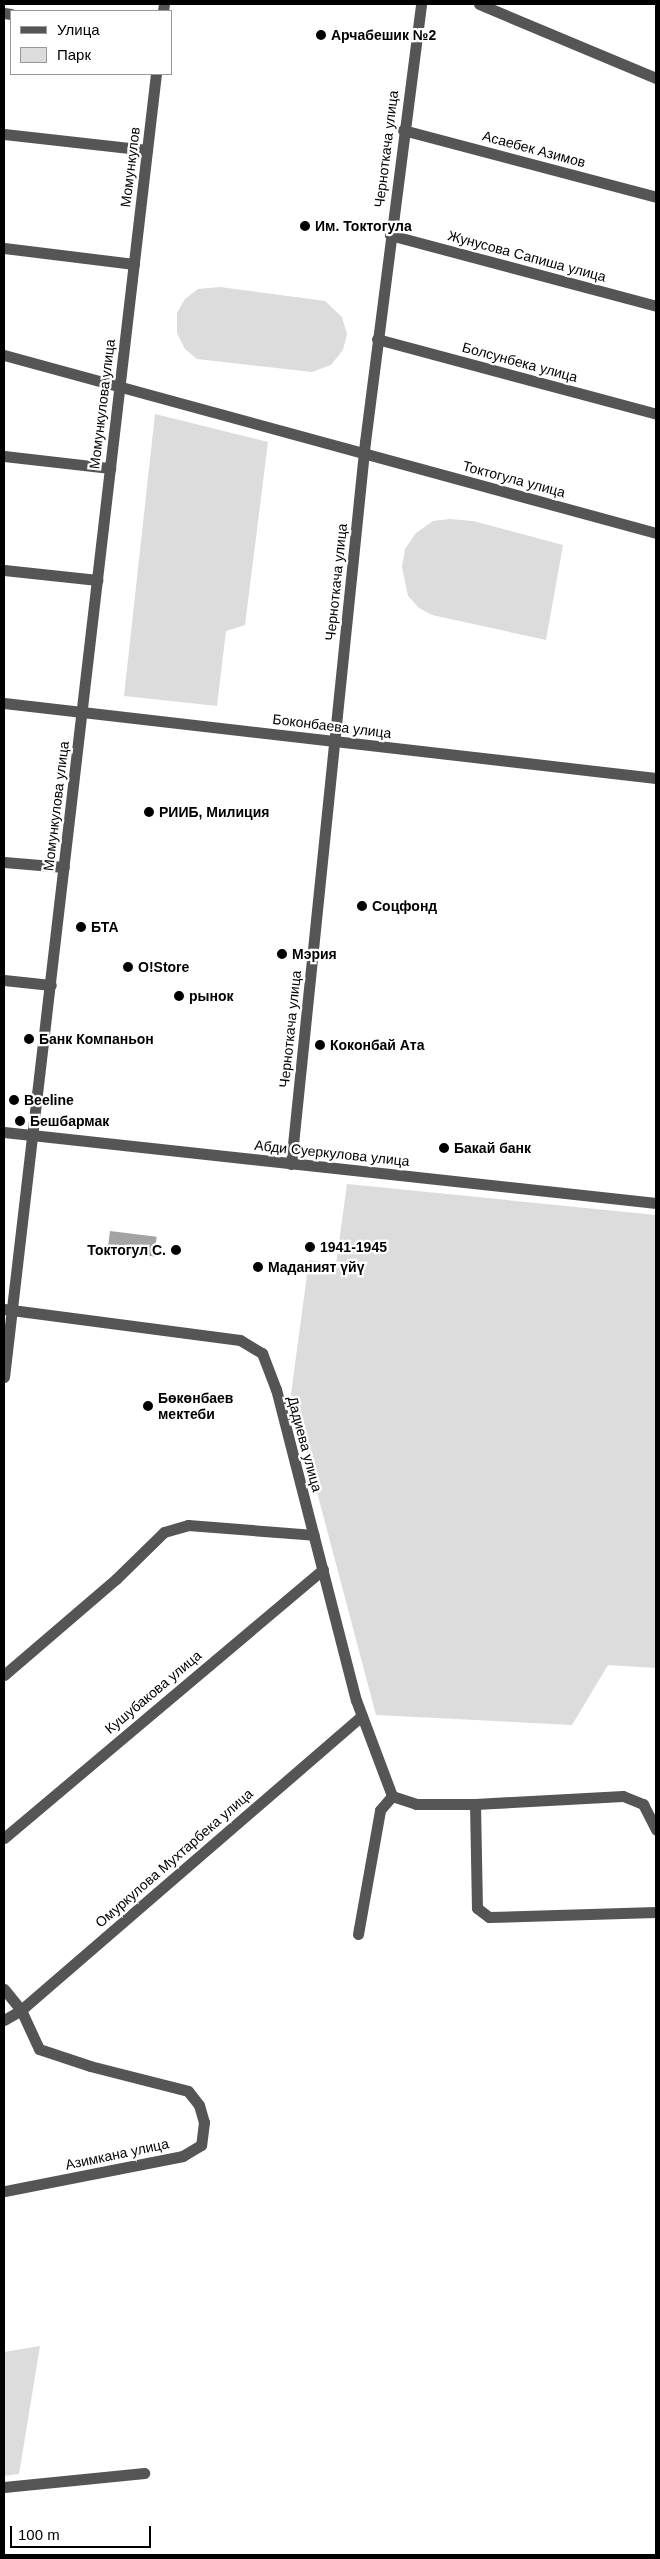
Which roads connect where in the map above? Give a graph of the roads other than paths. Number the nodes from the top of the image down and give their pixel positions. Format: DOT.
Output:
graph roads {
  1 [pos="421,4"];
  2 [pos="479,4"];
  3 [pos="156,75"];
  4 [pos="656,78"];
  5 [pos="403,130"];
  6 [pos="4,134"];
  7 [pos="147,150"];
  8 [pos="656,196"];
  9 [pos="390,236"];
  10 [pos="4,248"];
  11 [pos="134,264"];
  12 [pos="656,306"];
  13 [pos="377,339"];
  14 [pos="4,354"];
  15 [pos="119,386"];
  16 [pos="656,414"];
  17 [pos="364,453"];
  18 [pos="4,456"];
  19 [pos="110,468"];
  20 [pos="656,534"];
  21 [pos="4,570"];
  22 [pos="97,580"];
  23 [pos="4,704"];
  24 [pos="82,712"];
  25 [pos="334,741"];
  26 [pos="656,778"];
  27 [pos="4,862"];
  28 [pos="64,867"];
  29 [pos="4,980"];
  30 [pos="51,985"];
  31 [pos="4,1132"];
  32 [pos="34,1136"];
  33 [pos="291,1164"];
  34 [pos="656,1203"];
  35 [pos="9,1310"];
  36 [pos="4,1377"];
  37 [pos="314,1536"];
  38 [pos="322,1569"];
  39 [pos="4,1675"];
  40 [pos="362,1716"];
  41 [pos="392,1796"];
  42 [pos="475,1804"];
  43 [pos="656,1830"];
  44 [pos="4,1838"];
  45 [pos="656,1912"];
  46 [pos="358,1934"];
  47 [pos="4,1989"];
  48 [pos="21,2010"];
  49 [pos="4,2020"];
  50 [pos="4,2191"];
  51 [pos="144,2473"];
  52 [pos="4,2487"];
  1 -- 5 [label="street, Черноткача улица"];
  2 -- 4 [label="street"];
  3 -- 7 [label="street, Момункулов"];
  5 -- 8 [label="street, Асаебек Азимов"];
  5 -- 9 [label="street, Черноткача улица"];
  6 -- 7 [label="street"];
  7 -- 11 [label="street, Момункулов"];
  9 -- 12 [label="street, Жунусова Сапиша улица"];
  9 -- 13 [label="street, Черноткача улица"];
  10 -- 11 [label="street"];
  11 -- 15 [label="street, Момункулова улица"];
  13 -- 16 [label="street, Болсунбека улица"];
  13 -- 17 [label="street, Черноткача улица"];
  14 -- 15 [label="street, Токтогула улица"];
  15 -- 17 [label="street, Токтогула улица"];
  15 -- 19 [label="street, Момункулова улица"];
  17 -- 20 [label="street, Токтогула улица"];
  17 -- 25 [label="street, Черноткача улица"];
  18 -- 19 [label="street"];
  19 -- 22 [label="street, Момункулова улица"];
  21 -- 22 [label="street"];
  22 -- 24 [label="street, Момункулова улица"];
  23 -- 24 [label="street, Боконбаева улица"];
  24 -- 25 [label="street, Боконбаева улица"];
  24 -- 28 [label="street, Момункулова улица"];
  25 -- 26 [label="street, Боконбаева улица"];
  25 -- 33 [label="street, Черноткача улица"];
  27 -- 28 [label="street"];
  28 -- 30 [label="street, Момункулова улица"];
  29 -- 30 [label="street"];
  30 -- 32 [label="street, Момункулова улица"];
  31 -- 32 [label="street, Абди Суеркулова улица"];
  32 -- 33 [label="street, Абди Суеркулова улица"];
  32 -- 35 [label="street, Момункулова улица"];
  33 -- 34 [label="street, Абди Суеркулова улица"];
  35 -- 36 [label="street, Момункулова улица"];
  35 -- 37 [label="street, Дадиева улица"];
  37 -- 38 [label="street, Дадиева улица"];
  37 -- 39 [label="street"];
  38 -- 40 [label="street, Дадиева улица"];
  38 -- 44 [label="street, Кушубакова улица"];
  40 -- 41 [label="street, Дадиева улица"];
  40 -- 48 [label="street, Омуркулова Мухтарбека улица"];
  41 -- 42 [label="street"];
  41 -- 46 [label="street"];
  42 -- 43 [label="street"];
  42 -- 45 [label="street"];
  47 -- 48 [label="street"];
  48 -- 49 [label="street, Омуркулова Мухтарбека улица"];
  48 -- 50 [label="street, Азимкана улица"];
  51 -- 52 [label="street"];
}
